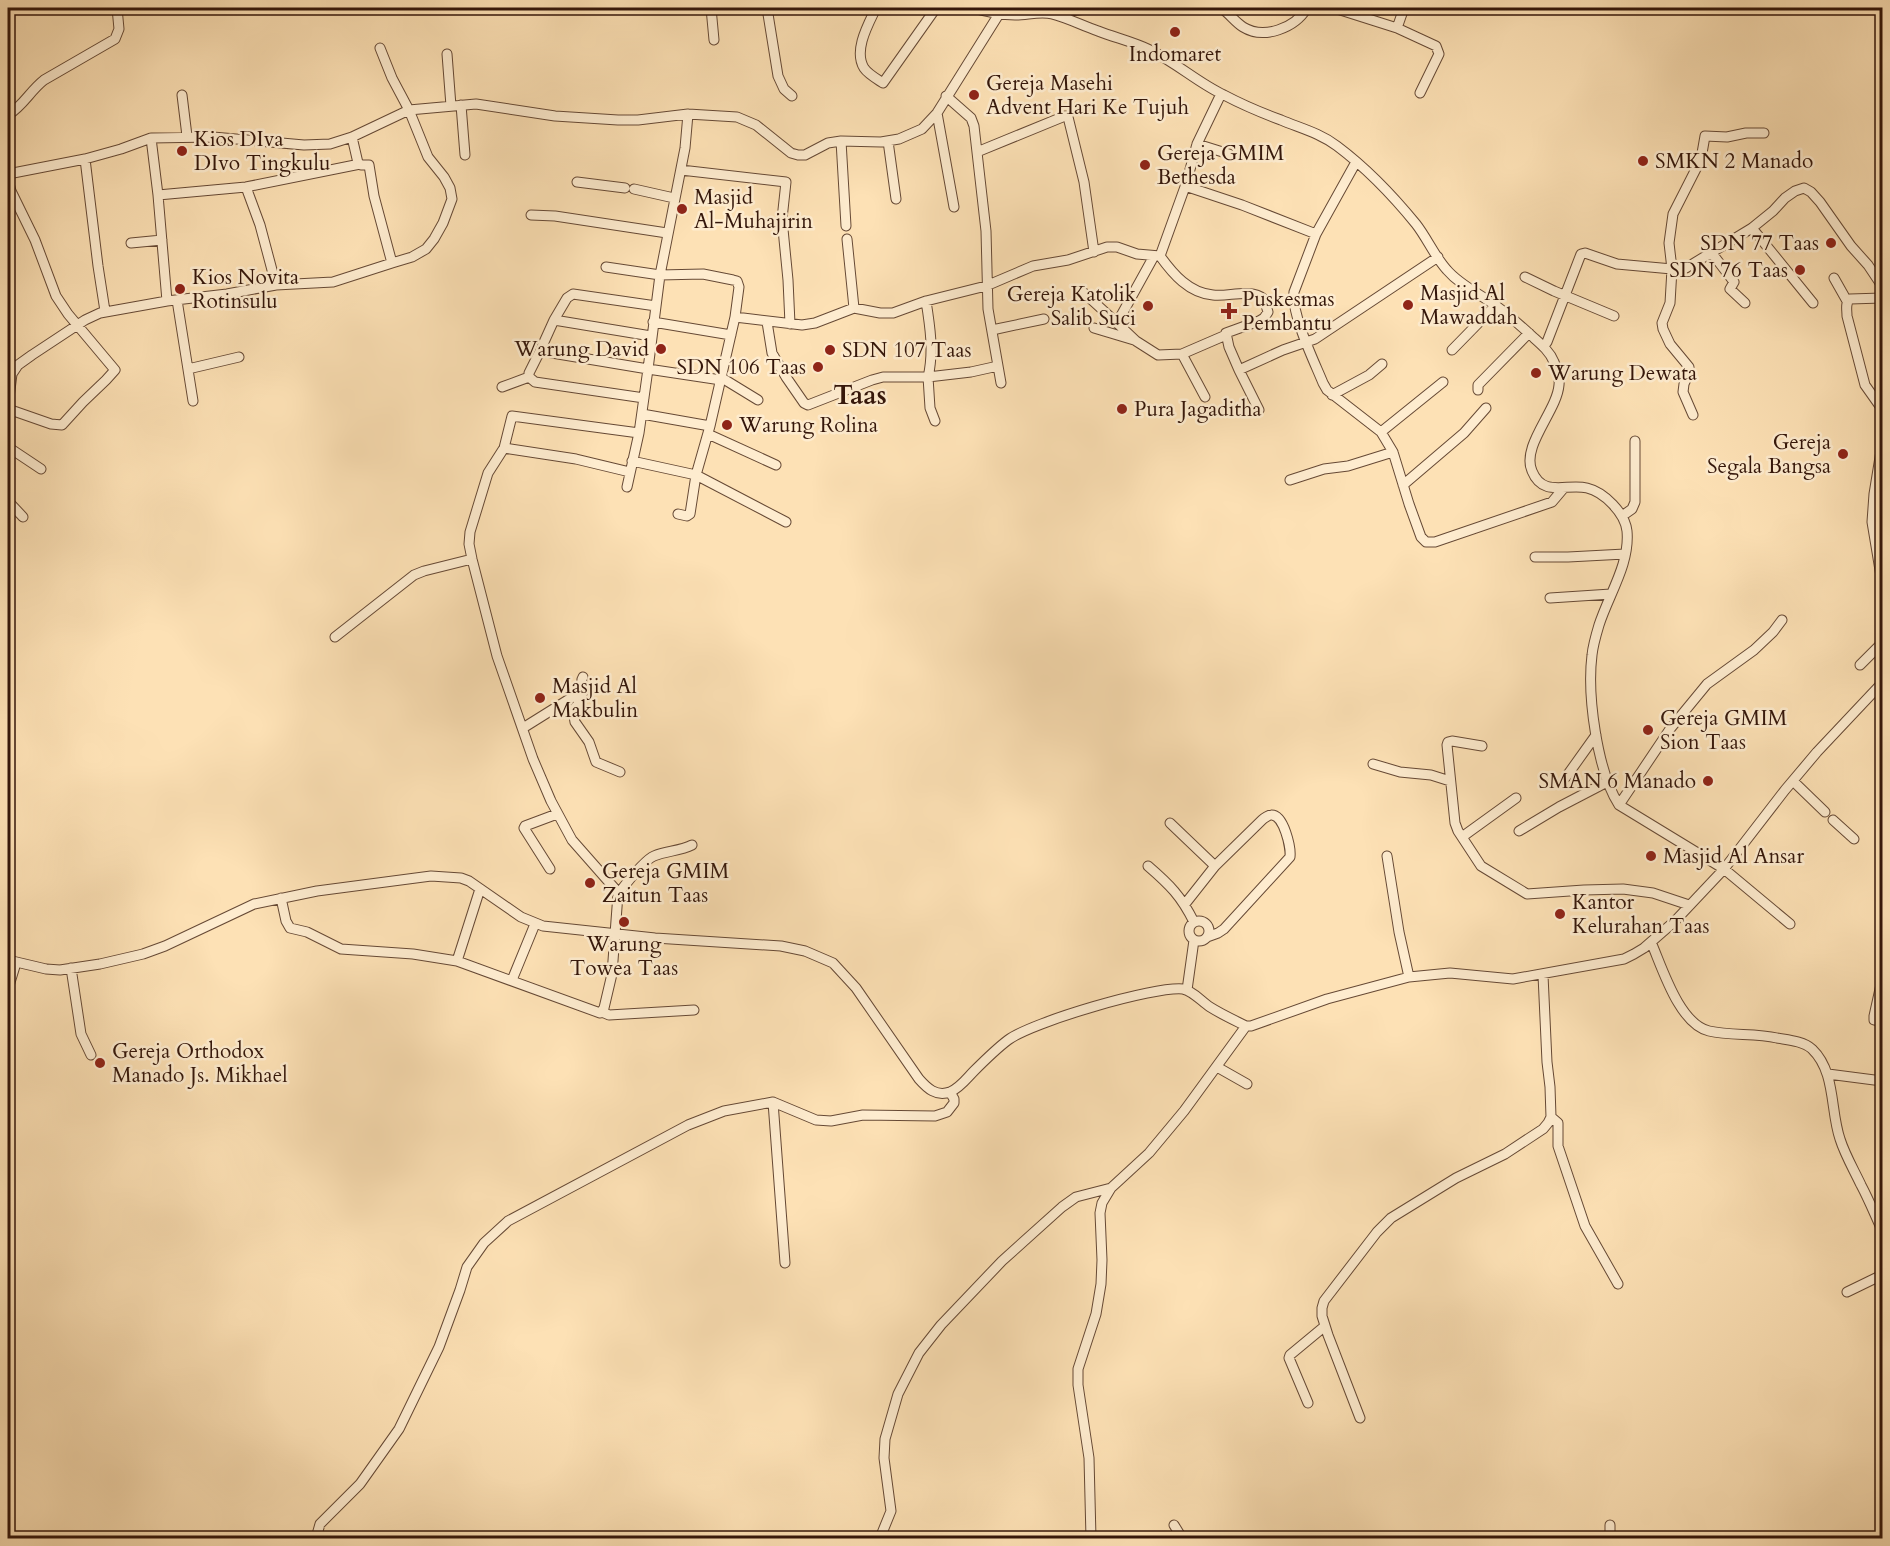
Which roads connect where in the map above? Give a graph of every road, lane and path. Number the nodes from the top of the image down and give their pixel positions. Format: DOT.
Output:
graph roads {
  1 [pos="117,8"];
  2 [pos="711,8"];
  3 [pos="767,8"];
  4 [pos="876,8"];
  5 [pos="936,8"];
  6 [pos="973,8"];
  7 [pos="1095,8"];
  8 [pos="1221,8"];
  9 [pos="1306,8"];
  10 [pos="1334,8"];
  11 [pos="1404,8"];
  12 [pos="1049,13"];
  13 [pos="999,14"];
  14 [pos="1397,28"];
  15 [pos="714,40"];
  16 [pos="380,48"];
  17 [pos="447,54"];
  18 [pos="1420,93"];
  19 [pos="1221,94"];
  20 [pos="182,95"];
  21 [pos="792,96"];
  22 [pos="946,96"];
  23 [pos="456,105"];
  24 [pos="409,110"];
  25 [pos="937,113"];
  26 [pos="688,114"];
  27 [pos="8,115"];
  28 [pos="1764,133"];
  29 [pos="187,136"];
  30 [pos="352,137"];
  31 [pos="151,138"];
  32 [pos="841,141"];
  33 [pos="888,141"];
  34 [pos="1197,144"];
  35 [pos="977,152"];
  36 [pos="1229,153"];
  37 [pos="465,155"];
  38 [pos="85,159"];
  39 [pos="1356,162"];
  40 [pos="360,164"];
  41 [pos="681,170"];
  42 [pos="8,174"];
  43 [pos="8,180"];
  44 [pos="577,182"];
  45 [pos="1186,183"];
  46 [pos="246,187"];
  47 [pos="675,194"];
  48 [pos="158,195"];
  49 [pos="896,198"];
  50 [pos="954,207"];
  51 [pos="531,215"];
  52 [pos="846,226"];
  53 [pos="1752,228"];
  54 [pos="1317,231"];
  55 [pos="667,233"];
  56 [pos="847,239"];
  57 [pos="131,243"];
  58 [pos="163,246"];
  59 [pos="1094,252"];
  60 [pos="1711,252"];
  61 [pos="1157,256"];
  62 [pos="1438,256"];
  63 [pos="392,263"];
  64 [pos="606,267"];
  65 [pos="1672,269"];
  66 [pos="660,275"];
  67 [pos="1525,277"];
  68 [pos="1834,278"];
  69 [pos="276,285"];
  70 [pos="986,286"];
  71 [pos="1882,286"];
  72 [pos="1083,292"];
  73 [pos="1565,296"];
  74 [pos="1882,298"];
  75 [pos="172,301"];
  76 [pos="926,301"];
  77 [pos="1847,301"];
  78 [pos="1746,303"];
  79 [pos="1812,303"];
  80 [pos="1496,305"];
  81 [pos="656,306"];
  82 [pos="855,308"];
  83 [pos="105,311"];
  84 [pos="1614,316"];
  85 [pos="735,317"];
  86 [pos="1044,318"];
  87 [pos="554,320"];
  88 [pos="653,322"];
  89 [pos="767,322"];
  90 [pos="1117,323"];
  91 [pos="790,324"];
  92 [pos="78,325"];
  93 [pos="1094,328"];
  94 [pos="992,330"];
  95 [pos="1529,333"];
  96 [pos="731,335"];
  97 [pos="1226,335"];
  98 [pos="651,336"];
  99 [pos="1136,340"];
  100 [pos="1306,342"];
  101 [pos="1543,346"];
  102 [pos="1452,350"];
  103 [pos="540,351"];
  104 [pos="1182,354"];
  105 [pos="239,357"];
  106 [pos="1382,364"];
  107 [pos="998,366"];
  108 [pos="188,369"];
  109 [pos="648,369"];
  110 [pos="1239,370"];
  111 [pos="529,377"];
  112 [pos="928,377"];
  113 [pos="721,379"];
  114 [pos="1443,382"];
  115 [pos="1001,383"];
  116 [pos="502,387"];
  117 [pos="1478,390"];
  118 [pos="1882,391"];
  119 [pos="1332,395"];
  120 [pos="1873,396"];
  121 [pos="1205,397"];
  122 [pos="644,398"];
  123 [pos="758,400"];
  124 [pos="193,401"];
  125 [pos="8,407"];
  126 [pos="1486,408"];
  127 [pos="1882,409"];
  128 [pos="1259,410"];
  129 [pos="642,414"];
  130 [pos="1693,415"];
  131 [pos="935,421"];
  132 [pos="709,430"];
  133 [pos="1381,432"];
  134 [pos="639,433"];
  135 [pos="1635,441"];
  136 [pos="1882,445"];
  137 [pos="8,447"];
  138 [pos="504,448"];
  139 [pos="1393,452"];
  140 [pos="633,462"];
  141 [pos="776,465"];
  142 [pos="41,469"];
  143 [pos="630,472"];
  144 [pos="696,475"];
  145 [pos="1290,480"];
  146 [pos="1403,484"];
  147 [pos="627,487"];
  148 [pos="1563,489"];
  149 [pos="8,501"];
  150 [pos="678,514"];
  151 [pos="1622,516"];
  152 [pos="23,517"];
  153 [pos="786,522"];
  154 [pos="1625,554"];
  155 [pos="1536,557"];
  156 [pos="472,559"];
  157 [pos="1882,582"];
  158 [pos="1611,594"];
  159 [pos="1550,598"];
  160 [pos="1782,620"];
  161 [pos="335,637"];
  162 [pos="1882,643"];
  163 [pos="1860,665"];
  164 [pos="583,677"];
  165 [pos="1882,683"];
  166 [pos="579,696"];
  167 [pos="523,728"];
  168 [pos="1596,735"];
  169 [pos="1482,746"];
  170 [pos="1373,764"];
  171 [pos="620,772"];
  172 [pos="1566,777"];
  173 [pos="1450,781"];
  174 [pos="1793,781"];
  175 [pos="1607,782"];
  176 [pos="1516,798"];
  177 [pos="1619,805"];
  178 [pos="1825,812"];
  179 [pos="557,814"];
  180 [pos="1833,820"];
  181 [pos="1170,823"];
  182 [pos="1458,830"];
  183 [pos="1519,831"];
  184 [pos="1854,839"];
  185 [pos="692,845"];
  186 [pos="1387,856"];
  187 [pos="1148,866"];
  188 [pos="1215,866"];
  189 [pos="550,869"];
  190 [pos="1724,869"];
  191 [pos="480,889"];
  192 [pos="618,894"];
  193 [pos="282,904"];
  194 [pos="1185,904"];
  195 [pos="1689,905"];
  196 [pos="1194,922"];
  197 [pos="535,924"];
  198 [pos="1790,924"];
  199 [pos="613,934"];
  200 [pos="1207,937"];
  201 [pos="1194,940"];
  202 [pos="1651,942"];
  203 [pos="457,961"];
  204 [pos="12,962"];
  205 [pos="71,968"];
  206 [pos="1543,975"];
  207 [pos="1409,977"];
  208 [pos="512,980"];
  209 [pos="1882,980"];
  210 [pos="8,989"];
  211 [pos="1187,990"];
  212 [pos="694,1010"];
  213 [pos="602,1012"];
  214 [pos="1882,1022"];
  215 [pos="1246,1026"];
  216 [pos="91,1055"];
  217 [pos="1217,1066"];
  218 [pos="1828,1074"];
  219 [pos="1882,1081"];
  220 [pos="1247,1084"];
  221 [pos="950,1092"];
  222 [pos="773,1102"];
  223 [pos="1551,1117"];
  224 [pos="1112,1188"];
  225 [pos="1882,1230"];
  226 [pos="785,1263"];
  227 [pos="1882,1275"];
  228 [pos="1618,1284"];
  229 [pos="1846,1292"];
  230 [pos="1325,1326"];
  231 [pos="1308,1403"];
  232 [pos="1360,1418"];
  233 [pos="1174,1525"];
  234 [pos="1610,1525"];
  235 [pos="316,1539"];
  236 [pos="880,1539"];
  237 [pos="1091,1539"];
  238 [pos="1182,1539"];
  239 [pos="1610,1539"];
  1 -- 27 [label="street"];
  2 -- 15 [label="street"];
  3 -- 21 [label="street"];
  4 -- 5 [label="street"];
  6 -- 13 [label="street"];
  7 -- 12 [label="street"];
  8 -- 9 [label="street"];
  10 -- 14 [label="street"];
  11 -- 14 [label="street"];
  12 -- 13 [label="street"];
  12 -- 19 [label="street"];
  13 -- 22 [label="street"];
  14 -- 18 [label="street"];
  16 -- 24 [label="street"];
  17 -- 23 [label="street"];
  19 -- 34 [label="street"];
  19 -- 39 [label="street"];
  20 -- 29 [label="street"];
  22 -- 25 [label="street"];
  22 -- 35 [label="street"];
  23 -- 24 [label="street"];
  23 -- 26 [label="street"];
  23 -- 37 [label="street"];
  24 -- 30 [label="street"];
  24 -- 63 [label="street"];
  25 -- 33 [label="street"];
  25 -- 50 [label="street"];
  26 -- 32 [label="street"];
  26 -- 41 [label="street"];
  28 -- 65 [label="street"];
  29 -- 30 [label="street"];
  29 -- 31 [label="street"];
  30 -- 40 [label="street"];
  31 -- 38 [label="street"];
  31 -- 48 [label="street"];
  32 -- 33 [label="street"];
  32 -- 52 [label="street"];
  33 -- 49 [label="street"];
  34 -- 36 [label="street"];
  34 -- 45 [label="street"];
  35 -- 59 [label="street"];
  35 -- 70 [label="street"];
  38 -- 42 [label="street"];
  38 -- 83 [label="street"];
  39 -- 54 [label="street"];
  39 -- 62 [label="street"];
  40 -- 46 [label="street"];
  40 -- 63 [label="street"];
  41 -- 47 [label="street"];
  41 -- 91 [label="street"];
  43 -- 92 [label="street"];
  44 -- 47 [label="street"];
  45 -- 54 [label="street"];
  45 -- 61 [label="street"];
  46 -- 48 [label="street"];
  46 -- 69 [label="street"];
  47 -- 55 [label="street"];
  48 -- 58 [label="street"];
  51 -- 55 [label="street"];
  53 -- 60 [label="street"];
  53 -- 71 [label="street"];
  53 -- 79 [label="street"];
  54 -- 100 [label="street"];
  55 -- 66 [label="street"];
  56 -- 82 [label="street"];
  57 -- 58 [label="street"];
  58 -- 75 [label="street"];
  59 -- 61 [label="street"];
  59 -- 70 [label="street"];
  60 -- 65 [label="street"];
  60 -- 78 [label="street"];
  61 -- 90 [label="street"];
  61 -- 97 [label="street"];
  62 -- 80 [label="street"];
  62 -- 100 [label="street"];
  63 -- 69 [label="street"];
  64 -- 66 [label="street"];
  65 -- 73 [label="street"];
  65 -- 130 [label="street"];
  66 -- 81 [label="street"];
  66 -- 85 [label="street"];
  67 -- 73 [label="street"];
  68 -- 77 [label="street"];
  69 -- 75 [label="street"];
  70 -- 76 [label="street"];
  70 -- 94 [label="street"];
  72 -- 90 [label="street"];
  73 -- 84 [label="street"];
  73 -- 101 [label="street"];
  74 -- 77 [label="street"];
  75 -- 83 [label="street"];
  75 -- 108 [label="street"];
  76 -- 82 [label="street"];
  76 -- 112 [label="street"];
  77 -- 120 [label="street"];
  80 -- 95 [label="street"];
  80 -- 102 [label="street"];
  81 -- 87 [label="street"];
  81 -- 88 [label="street"];
  82 -- 91 [label="street"];
  83 -- 92 [label="street"];
  85 -- 89 [label="street"];
  85 -- 96 [label="street"];
  86 -- 94 [label="street"];
  87 -- 98 [label="street"];
  87 -- 103 [label="street"];
  88 -- 96 [label="street"];
  88 -- 98 [label="street"];
  89 -- 91 [label="street"];
  89 -- 112 [label="street"];
  90 -- 99 [label="street"];
  92 -- 125 [label="street"];
  92 -- 125 [label="street"];
  93 -- 99 [label="street"];
  94 -- 107 [label="street"];
  95 -- 101 [label="street"];
  95 -- 117 [label="street"];
  96 -- 113 [label="street"];
  97 -- 104 [label="street"];
  97 -- 110 [label="street"];
  98 -- 109 [label="street"];
  99 -- 104 [label="street"];
  100 -- 110 [label="street"];
  100 -- 119 [label="street"];
  101 -- 148 [label="street"];
  103 -- 109 [label="street"];
  103 -- 111 [label="street"];
  104 -- 121 [label="street"];
  105 -- 108 [label="street"];
  106 -- 119 [label="street"];
  107 -- 112 [label="street"];
  107 -- 115 [label="street"];
  108 -- 124 [label="street"];
  109 -- 113 [label="street"];
  109 -- 122 [label="street"];
  110 -- 128 [label="street"];
  111 -- 116 [label="street"];
  111 -- 122 [label="street"];
  112 -- 131 [label="street"];
  113 -- 123 [label="street"];
  113 -- 132 [label="street"];
  114 -- 133 [label="street"];
  118 -- 120 [label="street"];
  119 -- 133 [label="street"];
  120 -- 127 [label="street"];
  122 -- 129 [label="street"];
  126 -- 146 [label="street"];
  129 -- 132 [label="street"];
  129 -- 134 [label="street"];
  132 -- 141 [label="street"];
  132 -- 144 [label="street"];
  133 -- 139 [label="street"];
  134 -- 138 [label="street"];
  134 -- 140 [label="street"];
  135 -- 151 [label="street"];
  136 -- 157 [label="street"];
  137 -- 142 [label="street"];
  138 -- 143 [label="street"];
  138 -- 156 [label="street"];
  139 -- 145 [label="street"];
  139 -- 146 [label="street"];
  140 -- 143 [label="street"];
  140 -- 144 [label="street"];
  143 -- 147 [label="street"];
  144 -- 150 [label="street"];
  144 -- 153 [label="street"];
  146 -- 148 [label="street"];
  148 -- 151 [label="street"];
  149 -- 152 [label="street"];
  151 -- 154 [label="street"];
  154 -- 155 [label="street"];
  154 -- 158 [label="street"];
  156 -- 161 [label="street"];
  156 -- 167 [label="street"];
  158 -- 159 [label="street"];
  158 -- 168 [label="street"];
  160 -- 177 [label="street"];
  162 -- 163 [label="street"];
  164 -- 166 [label="street"];
  165 -- 174 [label="street"];
  166 -- 167 [label="street"];
  166 -- 171 [label="street"];
  167 -- 179 [label="street"];
  168 -- 172 [label="street"];
  168 -- 175 [label="street"];
  169 -- 173 [label="street"];
  170 -- 173 [label="street"];
  173 -- 182 [label="street"];
  174 -- 178 [label="street"];
  174 -- 190 [label="street"];
  175 -- 177 [label="street"];
  175 -- 183 [label="street"];
  176 -- 182 [label="street"];
  177 -- 190 [label="street"];
  179 -- 189 [label="street"];
  179 -- 192 [label="street"];
  180 -- 184 [label="street"];
  181 -- 188 [label="street"];
  182 -- 195 [label="street"];
  185 -- 192 [label="street"];
  186 -- 207 [label="street"];
  187 -- 194 [label="street"];
  188 -- 194 [label="street"];
  188 -- 200 [label="street"];
  190 -- 195 [label="street"];
  190 -- 198 [label="street"];
  191 -- 193 [label="street"];
  191 -- 197 [label="street"];
  191 -- 203 [label="street"];
  192 -- 199 [label="street"];
  193 -- 203 [label="street"];
  193 -- 205 [label="street"];
  194 -- 196 [label="street"];
  195 -- 202 [label="street"];
  196 -- 200 [label="street"];
  196 -- 201 [label="street"];
  197 -- 199 [label="street"];
  197 -- 208 [label="street"];
  199 -- 213 [label="street"];
  199 -- 221 [label="street"];
  200 -- 201 [label="street"];
  201 -- 211 [label="street"];
  202 -- 206 [label="street"];
  202 -- 218 [label="street"];
  203 -- 208 [label="street"];
  204 -- 205 [label="street"];
  204 -- 210 [label="street"];
  205 -- 216 [label="street"];
  206 -- 207 [label="street"];
  206 -- 223 [label="street"];
  207 -- 215 [label="street"];
  208 -- 213 [label="street"];
  209 -- 214 [label="street"];
  211 -- 215 [label="street"];
  211 -- 221 [label="street"];
  212 -- 213 [label="street"];
  215 -- 217 [label="street"];
  217 -- 220 [label="street"];
  217 -- 224 [label="street"];
  218 -- 219 [label="street"];
  218 -- 225 [label="street"];
  221 -- 222 [label="street"];
  222 -- 226 [label="street"];
  222 -- 235 [label="street"];
  223 -- 228 [label="street"];
  223 -- 230 [label="street"];
  224 -- 236 [label="street"];
  224 -- 237 [label="street"];
  227 -- 229 [label="street"];
  230 -- 231 [label="street"];
  230 -- 232 [label="street"];
  233 -- 238 [label="street"];
  234 -- 239 [label="street"];
}
